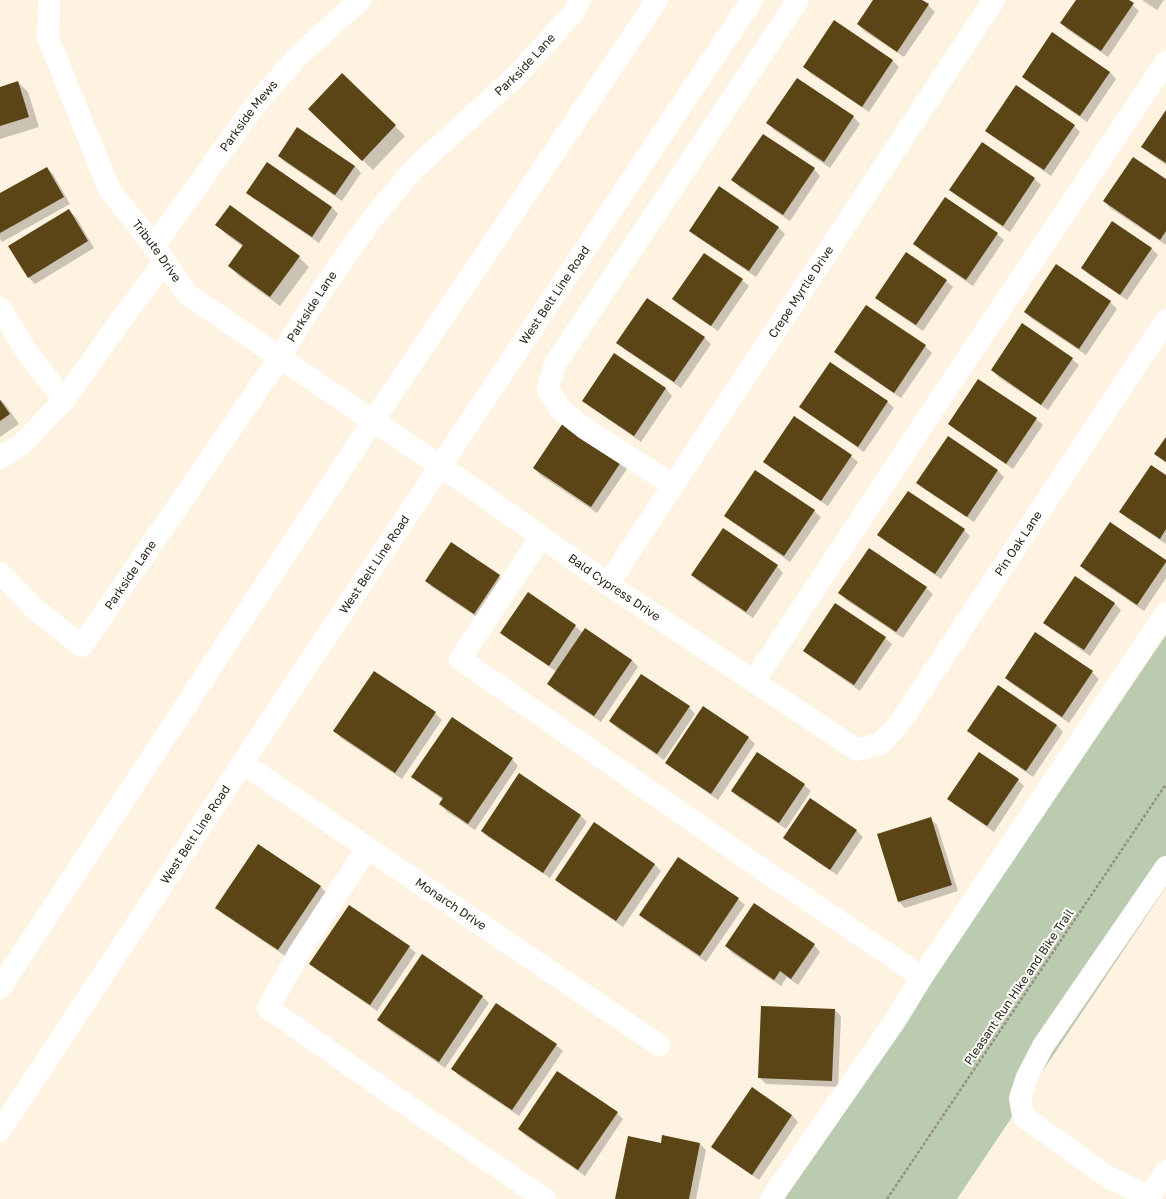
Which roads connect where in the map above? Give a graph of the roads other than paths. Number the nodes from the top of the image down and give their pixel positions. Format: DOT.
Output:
graph roads {
  1 [pos="49,0"];
  2 [pos="360,0"];
  3 [pos="580,0"];
  4 [pos="657,0"];
  5 [pos="752,0"];
  6 [pos="798,0"];
  7 [pos="994,0"];
  8 [pos="1166,62"];
  9 [pos="159,254"];
  10 [pos="0,308"];
  11 [pos="1166,320"];
  12 [pos="280,358"];
  13 [pos="64,400"];
  14 [pos="374,422"];
  15 [pos="0,458"];
  16 [pos="440,466"];
  17 [pos="673,485"];
  18 [pos="541,537"];
  19 [pos="0,573"];
  20 [pos="608,584"];
  21 [pos="1166,613"];
  22 [pos="754,681"];
  23 [pos="857,750"];
  24 [pos="242,763"];
  25 [pos="367,848"];
  26 [pos="1166,867"];
  27 [pos="922,977"];
  28 [pos="0,988"];
  29 [pos="659,1044"];
  30 [pos="0,1131"];
  31 [pos="1166,1171"];
  32 [pos="1148,1198"];
  33 [pos="545,1199"];
  34 [pos="770,1199"];
  1 -- 9 [label="street, Tribute Drive"];
  2 -- 9 [label="street, Parkside Mews"];
  3 -- 12 [label="street, Parkside Lane"];
  4 -- 14 [label="street"];
  5 -- 16 [label="street, West Belt Line Road"];
  6 -- 17 [label="street"];
  7 -- 17 [label="street, Crepe Myrtle Drive"];
  8 -- 22 [label="street"];
  9 -- 12 [label="street, Tribute Drive"];
  9 -- 13 [label="street, Parkside Mews"];
  10 -- 13 [label="street"];
  11 -- 23 [label="street, Pin Oak Lane"];
  12 -- 14 [label="street, Tribute Drive"];
  12 -- 19 [label="street, Parkside Lane"];
  13 -- 15 [label="street, Parkside Mews"];
  14 -- 16 [label="street, Bald Cypress Drive"];
  14 -- 28 [label="street"];
  16 -- 18 [label="street, Bald Cypress Drive"];
  16 -- 24 [label="street, West Belt Line Road"];
  17 -- 20 [label="street, Crepe Myrtle Drive"];
  18 -- 20 [label="street, Bald Cypress Drive"];
  18 -- 27 [label="street"];
  20 -- 22 [label="street, Bald Cypress Drive"];
  21 -- 27 [label="street"];
  22 -- 23 [label="street, Bald Cypress Drive"];
  24 -- 25 [label="street, Monarch Drive"];
  24 -- 30 [label="street, West Belt Line Road"];
  25 -- 29 [label="street, Monarch Drive"];
  25 -- 33 [label="street"];
  26 -- 32 [label="street"];
  27 -- 34 [label="street"];
  31 -- 32 [label="street"];
}
